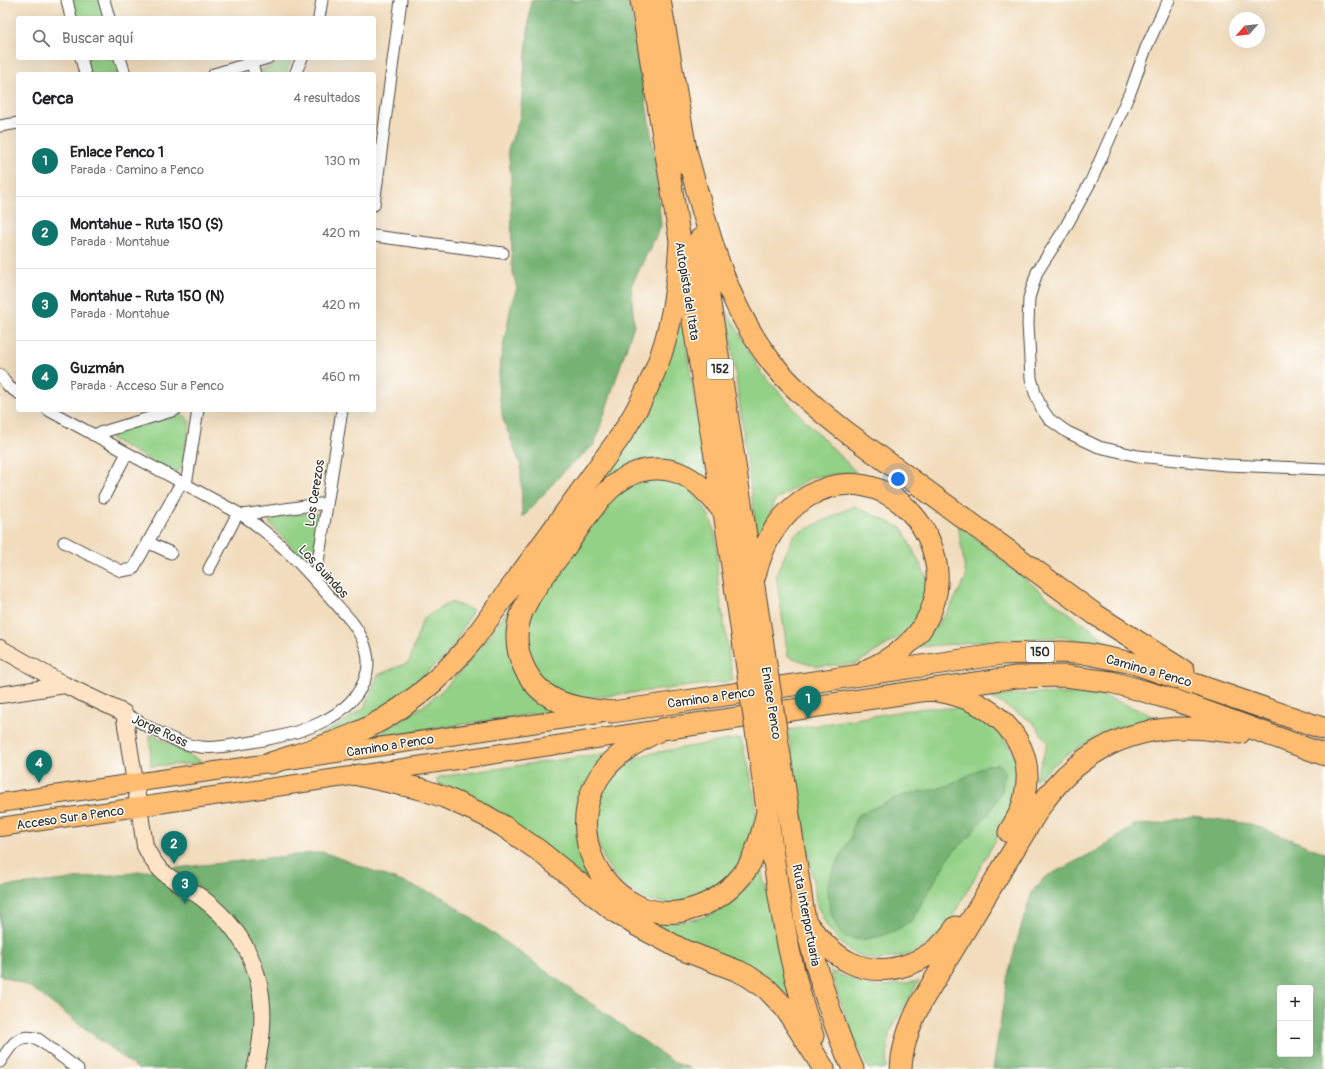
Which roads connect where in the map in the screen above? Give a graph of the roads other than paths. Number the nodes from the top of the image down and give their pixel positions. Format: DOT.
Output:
graph roads {
  1 [pos="67,0"];
  2 [pos="104,0"];
  3 [pos="322,0"];
  4 [pos="401,0"];
  5 [pos="641,0"];
  6 [pos="660,0"];
  7 [pos="1169,0"];
  8 [pos="71,16"];
  9 [pos="108,16"];
  10 [pos="319,16"];
  11 [pos="82,60"];
  12 [pos="121,60"];
  13 [pos="265,60"];
  14 [pos="301,60"];
  15 [pos="254,69"];
  16 [pos="84,72"];
  17 [pos="124,72"];
  18 [pos="230,72"];
  19 [pos="296,72"];
  20 [pos="16,123"];
  21 [pos="0,126"];
  22 [pos="687,154"];
  23 [pos="376,190"];
  24 [pos="376,236"];
  25 [pos="680,240"];
  26 [pos="503,253"];
  27 [pos="0,375"];
  28 [pos="16,392"];
  29 [pos="52,412"];
  30 [pos="168,412"];
  31 [pos="198,412"];
  32 [pos="342,412"];
  33 [pos="93,434"];
  34 [pos="127,453"];
  35 [pos="1325,469"];
  36 [pos="183,484"];
  37 [pos="104,497"];
  38 [pos="327,503"];
  39 [pos="724,512"];
  40 [pos="240,514"];
  41 [pos="64,542"];
  42 [pos="147,542"];
  43 [pos="171,553"];
  44 [pos="209,569"];
  45 [pos="315,580"];
  46 [pos="754,584"];
  47 [pos="0,648"];
  48 [pos="754,652"];
  49 [pos="368,659"];
  50 [pos="854,676"];
  51 [pos="65,685"];
  52 [pos="925,690"];
  53 [pos="1222,693"];
  54 [pos="0,694"];
  55 [pos="612,712"];
  56 [pos="124,713"];
  57 [pos="662,729"];
  58 [pos="1325,729"];
  59 [pos="1285,740"];
  60 [pos="1325,755"];
  61 [pos="770,757"];
  62 [pos="271,763"];
  63 [pos="358,775"];
  64 [pos="136,783"];
  65 [pos="0,803"];
  66 [pos="139,807"];
  67 [pos="768,811"];
  68 [pos="0,827"];
  69 [pos="805,921"];
  70 [pos="0,1062"];
  71 [pos="78,1069"];
  72 [pos="255,1069"];
  73 [pos="825,1069"];
  74 [pos="853,1069"];
  75 [pos="901,1069"];
  1 -- 8 [label="street"];
  2 -- 9 [label="street"];
  3 -- 10 [label="street"];
  4 -- 23 [label="street"];
  5 -- 25 [label="highway, Autopista del Itata / 152"];
  6 -- 22 [label="highway, Autopista del Itata / 152"];
  7 -- 35 [label="street"];
  11 -- 16 [label="street"];
  12 -- 17 [label="street"];
  13 -- 15 [label="street"];
  14 -- 19 [label="street"];
  15 -- 18 [label="street"];
  20 -- 21 [label="street"];
  22 -- 46 [label="highway, Autopista del Itata / 152"];
  22 -- 53 [label="highway"];
  24 -- 26 [label="street"];
  25 -- 39 [label="highway, Autopista del Itata / 152"];
  25 -- 62 [label="highway"];
  27 -- 28 [label="street"];
  29 -- 33 [label="street, Los Guindos"];
  30 -- 33 [label="street"];
  31 -- 36 [label="street"];
  32 -- 38 [label="street, Los Cerezos"];
  33 -- 34 [label="street, Los Guindos"];
  34 -- 36 [label="street, Los Guindos"];
  34 -- 37 [label="street"];
  36 -- 40 [label="street, Los Guindos"];
  36 -- 42 [label="street"];
  38 -- 40 [label="street"];
  38 -- 45 [label="street, Los Cerezos"];
  39 -- 48 [label="highway, Autopista del Itata / 152"];
  39 -- 55 [label="highway"];
  40 -- 44 [label="street"];
  40 -- 45 [label="street, Los Guindos"];
  41 -- 42 [label="street"];
  42 -- 43 [label="street"];
  45 -- 49 [label="street, Los Guindos"];
  46 -- 48 [label="highway, Autopista del Itata / 152"];
  46 -- 50 [label="highway"];
  47 -- 51 [label="street, Jorge Ross"];
  48 -- 61 [label="highway, Enlace Penco, bridge"];
  49 -- 56 [label="street, Jorge Ross"];
  50 -- 53 [label="highway, Camino a Penco / 150"];
  50 -- 55 [label="highway, Camino a Penco / 150"];
  51 -- 54 [label="street"];
  51 -- 56 [label="street, Jorge Ross"];
  52 -- 57 [label="highway, Camino a Penco / 150"];
  52 -- 59 [label="highway, Camino a Penco / 150"];
  52 -- 69 [label="highway"];
  53 -- 58 [label="highway, Camino a Penco / 150"];
  55 -- 62 [label="main road, Camino a Penco"];
  56 -- 64 [label="street"];
  57 -- 63 [label="main road, Camino a Penco"];
  57 -- 67 [label="highway"];
  59 -- 60 [label="highway, Camino a Penco / 150"];
  59 -- 75 [label="highway"];
  61 -- 67 [label="highway, Ruta Interportuaria"];
  61 -- 69 [label="highway, Ruta Interportuaria"];
  62 -- 64 [label="main road, Camino a Penco"];
  63 -- 66 [label="main road, Camino a Penco"];
  63 -- 73 [label="highway"];
  64 -- 65 [label="main road, Acceso Sur a Penco"];
  64 -- 66 [label="street"];
  66 -- 68 [label="main road, Acceso Sur a Penco"];
  66 -- 72 [label="street"];
  67 -- 73 [label="highway, Ruta Interportuaria"];
  69 -- 74 [label="highway, Ruta Interportuaria"];
  70 -- 71 [label="street"];
}
